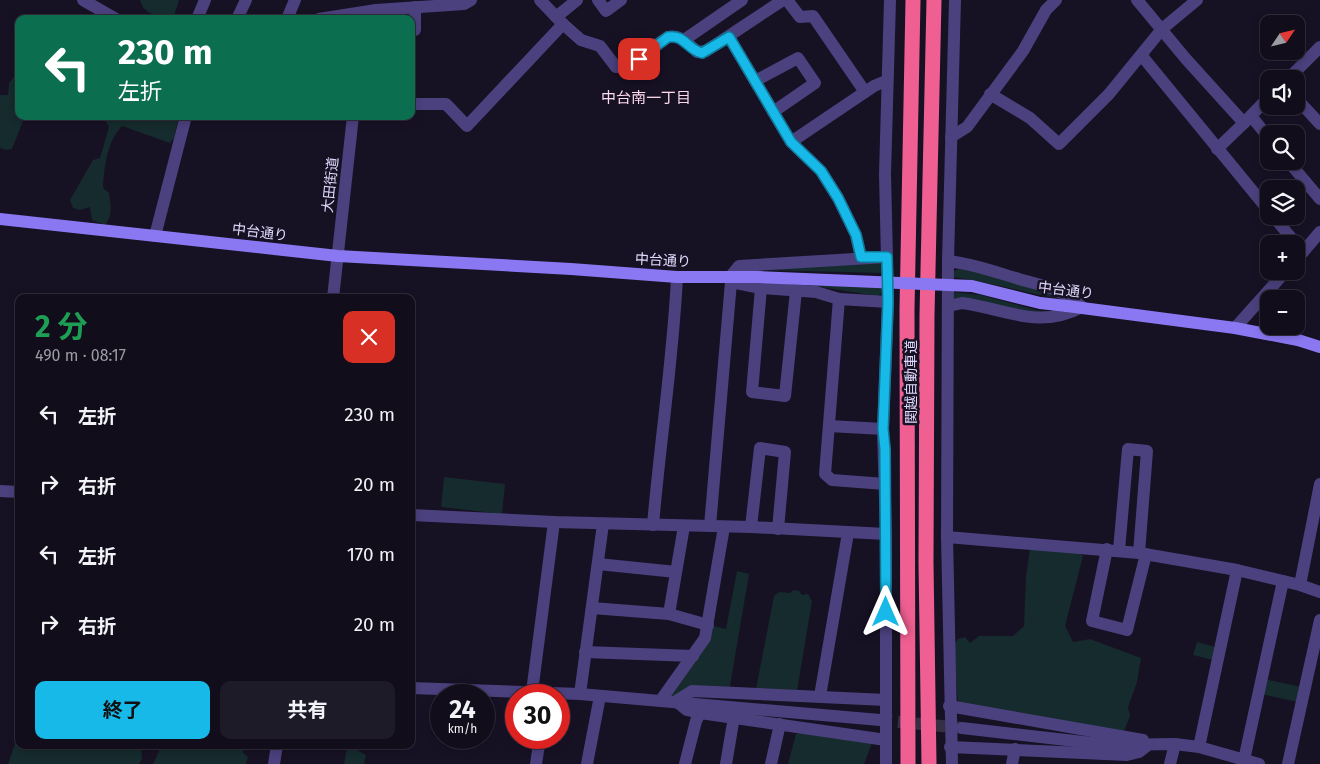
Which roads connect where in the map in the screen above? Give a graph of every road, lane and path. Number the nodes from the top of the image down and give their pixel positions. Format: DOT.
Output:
graph roads {
  1 [pos="83,0"];
  2 [pos="206,0"];
  3 [pos="246,0"];
  4 [pos="295,0"];
  5 [pos="471,0"];
  6 [pos="540,0"];
  7 [pos="578,0"];
  8 [pos="598,0"];
  9 [pos="621,0"];
  10 [pos="742,0"];
  11 [pos="783,0"];
  12 [pos="787,0"];
  13 [pos="890,0"];
  14 [pos="913,0"];
  15 [pos="934,0"];
  16 [pos="955,0"];
  17 [pos="1056,0"];
  18 [pos="1197,0"];
  19 [pos="1141,1"];
  20 [pos="415,7"];
  21 [pos="367,10"];
  22 [pos="109,15"];
  23 [pos="200,15"];
  24 [pos="239,15"];
  25 [pos="288,15"];
  26 [pos="340,15"];
  27 [pos="415,15"];
  28 [pos="415,15"];
  29 [pos="559,21"];
  30 [pos="1162,29"];
  31 [pos="415,30"];
  32 [pos="729,37"];
  33 [pos="684,40"];
  34 [pos="1320,47"];
  35 [pos="1142,56"];
  36 [pos="1297,70"];
  37 [pos="755,81"];
  38 [pos="886,81"];
  39 [pos="865,92"];
  40 [pos="990,94"];
  41 [pos="415,104"];
  42 [pos="1260,107"];
  43 [pos="1305,108"];
  44 [pos="773,112"];
  45 [pos="185,120"];
  46 [pos="353,120"];
  47 [pos="1248,120"];
  48 [pos="1320,124"];
  49 [pos="1260,130"];
  50 [pos="951,137"];
  51 [pos="791,142"];
  52 [pos="1217,149"];
  53 [pos="1296,170"];
  54 [pos="1320,199"];
  55 [pos="1260,200"];
  56 [pos="0,219"];
  57 [pos="1320,232"];
  58 [pos="155,236"];
  59 [pos="1305,250"];
  60 [pos="338,256"];
  61 [pos="861,257"];
  62 [pos="887,257"];
  63 [pos="948,261"];
  64 [pos="677,277"];
  65 [pos="730,280"];
  66 [pos="1278,280"];
  67 [pos="759,283"];
  68 [pos="796,291"];
  69 [pos="333,294"];
  70 [pos="839,299"];
  71 [pos="888,302"];
  72 [pos="949,306"];
  73 [pos="1082,307"];
  74 [pos="1235,328"];
  75 [pos="1320,347"];
  76 [pos="830,426"];
  77 [pos="883,429"];
  78 [pos="885,484"];
  79 [pos="1320,484"];
  80 [pos="0,491"];
  81 [pos="15,492"];
  82 [pos="415,515"];
  83 [pos="554,522"];
  84 [pos="603,524"];
  85 [pos="653,525"];
  86 [pos="684,526"];
  87 [pos="710,526"];
  88 [pos="724,527"];
  89 [pos="751,527"];
  90 [pos="778,529"];
  91 [pos="848,533"];
  92 [pos="886,534"];
  93 [pos="947,537"];
  94 [pos="1113,550"];
  95 [pos="1142,553"];
  96 [pos="598,564"];
  97 [pos="1237,570"];
  98 [pos="676,572"];
  99 [pos="1283,581"];
  100 [pos="1300,585"];
  101 [pos="1320,592"];
  102 [pos="592,608"];
  103 [pos="669,614"];
  104 [pos="1320,620"];
  105 [pos="708,625"];
  106 [pos="585,652"];
  107 [pos="693,656"];
  108 [pos="533,684"];
  109 [pos="415,688"];
  110 [pos="505,691"];
  111 [pos="570,694"];
  112 [pos="580,694"];
  113 [pos="600,696"];
  114 [pos="820,696"];
  115 [pos="661,700"];
  116 [pos="886,700"];
  117 [pos="676,701"];
  118 [pos="949,706"];
  119 [pos="700,713"];
  120 [pos="734,717"];
  121 [pos="880,720"];
  122 [pos="780,724"];
  123 [pos="962,728"];
  124 [pos="886,740"];
  125 [pos="1150,743"];
  126 [pos="1175,744"];
  127 [pos="950,747"];
  128 [pos="1199,747"];
  129 [pos="276,749"];
  130 [pos="538,749"];
  131 [pos="1015,749"];
  132 [pos="1072,758"];
  133 [pos="1126,759"];
  134 [pos="1237,760"];
  135 [pos="274,764"];
  136 [pos="536,764"];
  137 [pos="587,764"];
  138 [pos="685,764"];
  139 [pos="726,764"];
  140 [pos="771,764"];
  141 [pos="886,764"];
  142 [pos="908,764"];
  143 [pos="929,764"];
  144 [pos="952,764"];
  145 [pos="1012,764"];
  146 [pos="1170,764"];
  147 [pos="1259,764"];
  148 [pos="1288,764"];
  1 -- 22 [label="street"];
  2 -- 23 [label="street"];
  3 -- 24 [label="street"];
  4 -- 25 [label="street"];
  5 -- 20 [label="street"];
  6 -- 29 [label="street"];
  7 -- 29 [label="street"];
  8 -- 9 [label="street"];
  10 -- 33 [label="street"];
  11 -- 32 [label="street"];
  12 -- 39 [label="street"];
  13 -- 38 [label="street"];
  14 -- 142 [label="highway, 関越自動車道"];
  15 -- 143 [label="highway, 関越自動車道"];
  16 -- 50 [label="street"];
  17 -- 40 [label="street"];
  18 -- 30 [label="street"];
  19 -- 30 [label="street"];
  20 -- 21 [label="street"];
  20 -- 27 [label="street"];
  21 -- 26 [label="street"];
  28 -- 31 [label="street"];
  29 -- 33 [label="street"];
  29 -- 41 [label="street"];
  30 -- 35 [label="street"];
  30 -- 47 [label="street"];
  32 -- 33 [label="street"];
  32 -- 37 [label="street"];
  34 -- 36 [label="street"];
  35 -- 40 [label="street"];
  35 -- 52 [label="street"];
  37 -- 44 [label="street"];
  37 -- 44 [label="street"];
  38 -- 39 [label="street"];
  38 -- 62 [label="street"];
  39 -- 51 [label="street"];
  40 -- 50 [label="street"];
  42 -- 47 [label="street"];
  43 -- 48 [label="street"];
  44 -- 51 [label="street"];
  45 -- 58 [label="street"];
  46 -- 60 [label="street, 大田街道"];
  47 -- 49 [label="street"];
  47 -- 52 [label="street"];
  50 -- 63 [label="street"];
  51 -- 61 [label="street"];
  52 -- 55 [label="street"];
  53 -- 54 [label="street"];
  56 -- 58 [label="street, 中台通り"];
  57 -- 59 [label="street"];
  58 -- 60 [label="street, 中台通り"];
  60 -- 64 [label="street, 中台通り"];
  60 -- 69 [label="street, 大田街道"];
  61 -- 62 [label="street"];
  61 -- 65 [label="street"];
  62 -- 71 [label="street"];
  63 -- 72 [label="street"];
  63 -- 73 [label="street"];
  64 -- 65 [label="street, 中台通り"];
  64 -- 85 [label="street"];
  65 -- 67 [label="street, 中台通り"];
  65 -- 87 [label="street"];
  66 -- 74 [label="street"];
  67 -- 68 [label="street"];
  67 -- 68 [label="street"];
  67 -- 73 [label="street, 中台通り, bridge"];
  68 -- 70 [label="street"];
  70 -- 71 [label="street"];
  70 -- 76 [label="street"];
  71 -- 77 [label="street"];
  72 -- 73 [label="street"];
  72 -- 93 [label="street"];
  73 -- 74 [label="street, 中台通り"];
  74 -- 75 [label="street, 中台通り"];
  76 -- 77 [label="street"];
  76 -- 78 [label="street"];
  77 -- 78 [label="street"];
  78 -- 92 [label="street"];
  79 -- 100 [label="street"];
  80 -- 81 [label="street"];
  82 -- 83 [label="street"];
  83 -- 84 [label="street"];
  83 -- 108 [label="street"];
  84 -- 85 [label="street"];
  84 -- 96 [label="street"];
  85 -- 86 [label="street"];
  86 -- 87 [label="street"];
  86 -- 98 [label="street"];
  87 -- 88 [label="street"];
  88 -- 89 [label="street"];
  88 -- 105 [label="street"];
  89 -- 90 [label="street"];
  89 -- 90 [label="street"];
  90 -- 91 [label="street"];
  91 -- 92 [label="street"];
  91 -- 114 [label="street"];
  92 -- 116 [label="street"];
  93 -- 94 [label="street"];
  93 -- 118 [label="street"];
  94 -- 95 [label="street"];
  94 -- 95 [label="street"];
  94 -- 95 [label="street"];
  95 -- 97 [label="street"];
  96 -- 98 [label="street"];
  96 -- 102 [label="street"];
  97 -- 99 [label="street"];
  97 -- 128 [label="street"];
  98 -- 103 [label="street"];
  99 -- 100 [label="street"];
  99 -- 134 [label="street"];
  100 -- 101 [label="street"];
  102 -- 103 [label="street"];
  102 -- 106 [label="street"];
  103 -- 105 [label="street"];
  104 -- 148 [label="street"];
  105 -- 107 [label="street"];
  106 -- 107 [label="street"];
  106 -- 112 [label="street"];
  107 -- 115 [label="street"];
  109 -- 110 [label="street"];
  111 -- 112 [label="street"];
  112 -- 113 [label="street"];
  113 -- 115 [label="street"];
  113 -- 137 [label="street"];
  114 -- 116 [label="street"];
  114 -- 117 [label="street"];
  115 -- 117 [label="street"];
  116 -- 124 [label="street"];
  117 -- 119 [label="street"];
  117 -- 121 [label="street"];
  118 -- 125 [label="street"];
  118 -- 127 [label="street"];
  119 -- 120 [label="street"];
  119 -- 138 [label="street"];
  120 -- 122 [label="street"];
  120 -- 139 [label="street"];
  122 -- 124 [label="street"];
  122 -- 140 [label="street"];
  123 -- 125 [label="street"];
  124 -- 141 [label="street"];
  125 -- 126 [label="street"];
  125 -- 133 [label="street"];
  126 -- 128 [label="street"];
  126 -- 146 [label="street"];
  127 -- 131 [label="street"];
  127 -- 144 [label="street"];
  128 -- 134 [label="street"];
  129 -- 135 [label="street"];
  130 -- 136 [label="street"];
  131 -- 132 [label="street"];
  131 -- 145 [label="street"];
  132 -- 133 [label="street"];
  134 -- 147 [label="street"];
}
